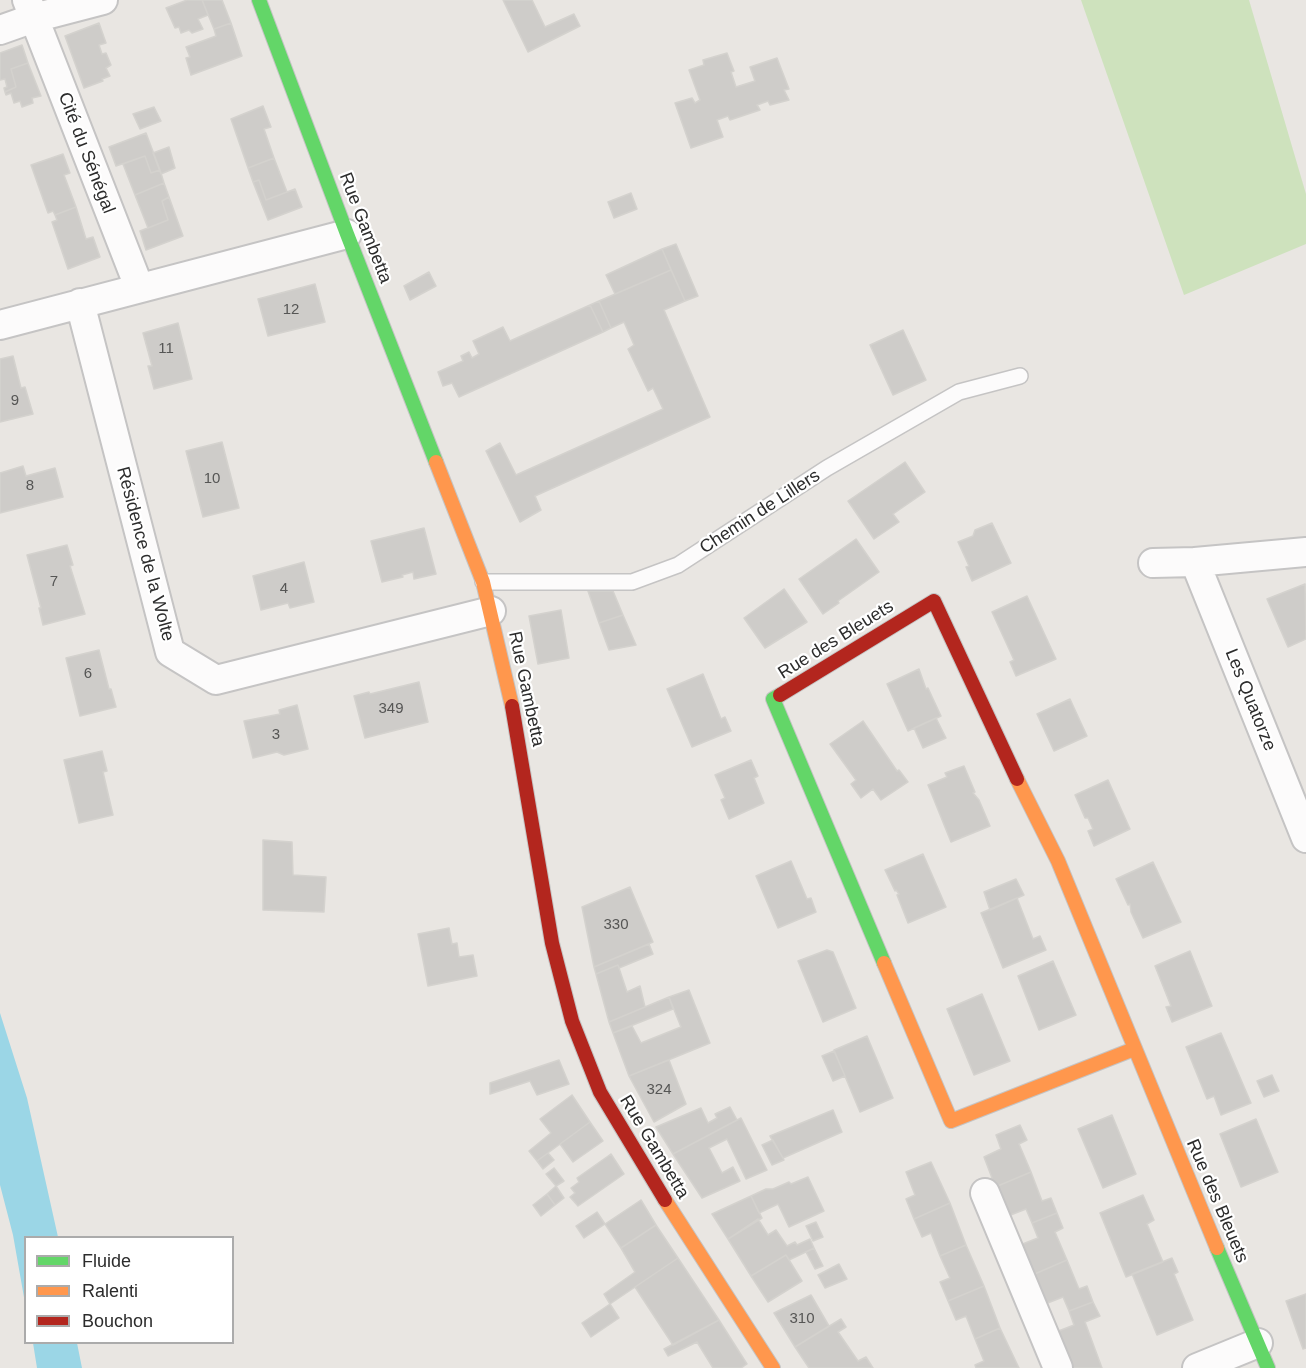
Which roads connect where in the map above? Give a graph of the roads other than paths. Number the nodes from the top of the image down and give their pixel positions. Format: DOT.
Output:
graph roads {
  1 [pos="103,0"];
  2 [pos="259,0"];
  3 [pos="30,9"];
  4 [pos="0,30"];
  5 [pos="347,234"];
  6 [pos="139,287"];
  7 [pos="80,303"];
  8 [pos="0,325"];
  9 [pos="1020,376"];
  10 [pos="1306,552"];
  11 [pos="1195,562"];
  12 [pos="1153,563"];
  13 [pos="483,582"];
  14 [pos="491,611"];
  15 [pos="1306,838"];
  16 [pos="1134,1048"];
  17 [pos="984,1193"];
  18 [pos="1263,1356"];
  19 [pos="773,1368"];
  20 [pos="1058,1368"];
  21 [pos="1197,1368"];
  1 -- 3 [label="street"];
  2 -- 5 [label="street, Rue Gambetta"];
  3 -- 4 [label="street"];
  3 -- 6 [label="street, Cité du Sénégal"];
  5 -- 6 [label="street"];
  5 -- 13 [label="street, Rue Gambetta"];
  6 -- 7 [label="street"];
  7 -- 8 [label="street"];
  7 -- 14 [label="street, Résidence de la Wolte"];
  9 -- 13 [label="lane, Chemin de Lillers"];
  10 -- 11 [label="street"];
  11 -- 12 [label="street"];
  11 -- 15 [label="street, Les Quatorze"];
  13 -- 14 [label="street, Rue Gambetta"];
  14 -- 19 [label="street, Rue Gambetta"];
  16 -- 16 [label="street, Rue des Bleuets"];
  16 -- 18 [label="street, Rue des Bleuets"];
  17 -- 20 [label="street"];
  18 -- 21 [label="street"];
}
